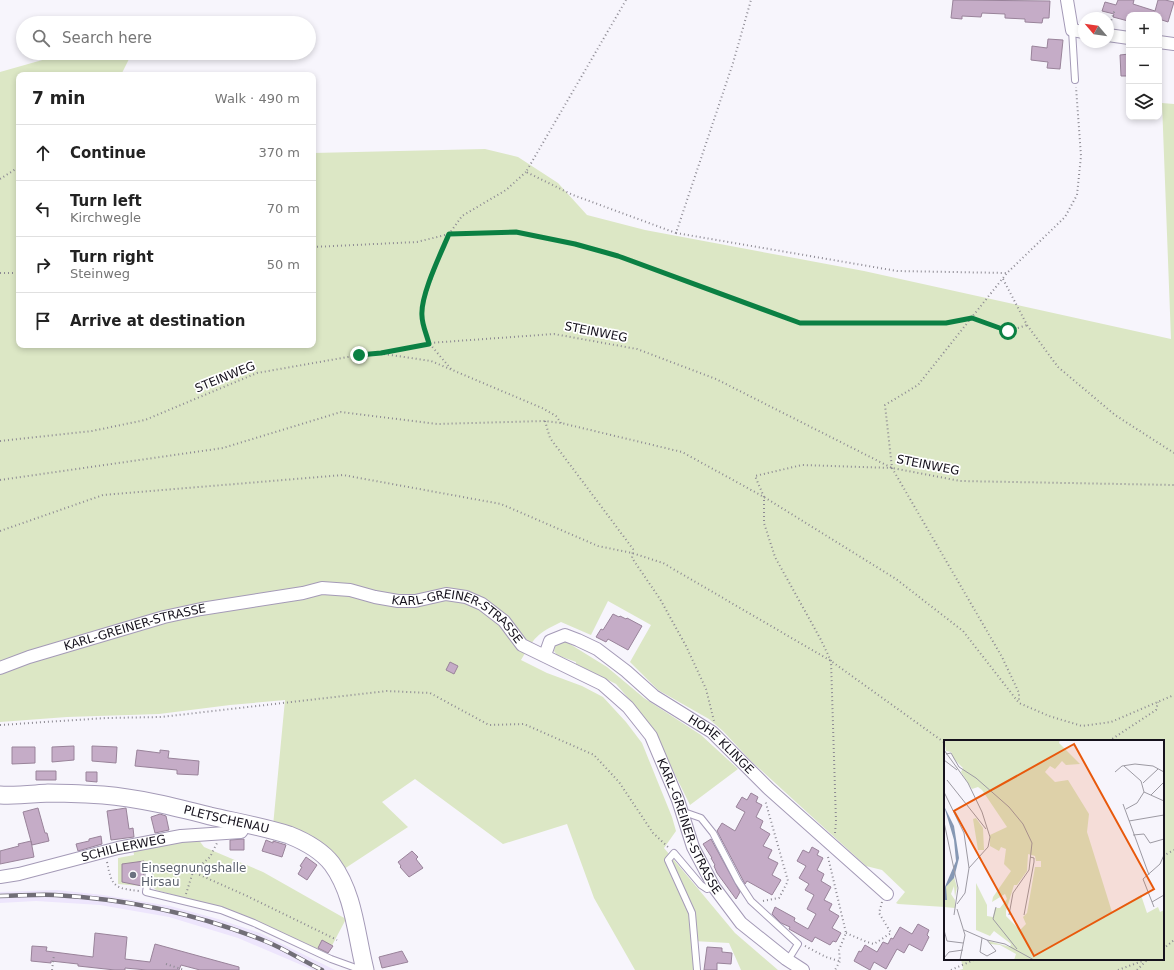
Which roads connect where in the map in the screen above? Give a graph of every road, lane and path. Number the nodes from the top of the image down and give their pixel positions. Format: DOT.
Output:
graph roads {
  1 [pos="626,0"];
  2 [pos="751,0"];
  3 [pos="1067,0"];
  4 [pos="1114,9"];
  5 [pos="1113,12"];
  6 [pos="1078,31"];
  7 [pos="1114,36"];
  8 [pos="1126,38"];
  9 [pos="1162,42"];
  10 [pos="1174,44"];
  11 [pos="1075,80"];
  12 [pos="16,169"];
  13 [pos="526,172"];
  14 [pos="0,179"];
  15 [pos="676,233"];
  16 [pos="449,234"];
  17 [pos="316,248"];
  18 [pos="0,273"];
  19 [pos="16,273"];
  20 [pos="1007,273"];
  21 [pos="1002,279"];
  22 [pos="972,318"];
  23 [pos="1027,325"];
  24 [pos="429,344"];
  25 [pos="381,353"];
  26 [pos="450,368"];
  27 [pos="545,421"];
  28 [pos="561,423"];
  29 [pos="0,441"];
  30 [pos="1174,453"];
  31 [pos="892,468"];
  32 [pos="0,480"];
  33 [pos="1174,485"];
  34 [pos="764,497"];
  35 [pos="0,531"];
  36 [pos="632,553"];
  37 [pos="545,655"];
  38 [pos="831,661"];
  39 [pos="0,668"];
  40 [pos="1174,695"];
  41 [pos="1158,702"];
  42 [pos="1019,703"];
  43 [pos="0,725"];
  44 [pos="712,732"];
  45 [pos="1111,740"];
  46 [pos="944,742"];
  47 [pos="0,795"];
  48 [pos="765,800"];
  49 [pos="682,811"];
  50 [pos="246,824"];
  51 [pos="219,833"];
  52 [pos="831,850"];
  53 [pos="1174,850"];
  54 [pos="105,851"];
  55 [pos="674,853"];
  56 [pos="1164,855"];
  57 [pos="149,872"];
  58 [pos="193,872"];
  59 [pos="0,877"];
  60 [pos="714,887"];
  61 [pos="146,892"];
  62 [pos="887,894"];
  63 [pos="183,901"];
  64 [pos="760,901"];
  65 [pos="879,913"];
  66 [pos="846,933"];
  67 [pos="337,940"];
  68 [pos="1174,941"];
  69 [pos="798,944"];
  70 [pos="1164,948"];
  71 [pos="54,955"];
  72 [pos="788,960"];
  73 [pos="974,960"];
  74 [pos="1145,960"];
  75 [pos="1147,960"];
  76 [pos="840,961"];
  77 [pos="166,964"];
  78 [pos="364,969"];
  79 [pos="52,970"];
  80 [pos="184,970"];
  81 [pos="697,970"];
  82 [pos="803,970"];
  83 [pos="835,970"];
  84 [pos="951,970"];
  85 [pos="1118,970"];
  86 [pos="1138,970"];
  1 -- 13 [label="path"];
  2 -- 15 [label="path"];
  3 -- 6 [label="street"];
  4 -- 5 [label="path"];
  6 -- 11 [label="lane"];
  7 -- 8 [label="street"];
  9 -- 10 [label="street"];
  11 -- 20 [label="path"];
  12 -- 14 [label="path"];
  13 -- 15 [label="path"];
  13 -- 16 [label="path"];
  15 -- 20 [label="path"];
  16 -- 17 [label="path"];
  16 -- 22 [label="path"];
  16 -- 24 [label="path"];
  18 -- 19 [label="path"];
  20 -- 21 [label="path"];
  21 -- 22 [label="path"];
  21 -- 23 [label="path"];
  22 -- 23 [label="path"];
  22 -- 31 [label="path"];
  23 -- 30 [label="path"];
  24 -- 25 [label="path, STEINWEG"];
  24 -- 26 [label="path"];
  24 -- 31 [label="path, STEINWEG"];
  25 -- 26 [label="path"];
  25 -- 29 [label="path, STEINWEG"];
  26 -- 28 [label="path"];
  27 -- 28 [label="path"];
  27 -- 32 [label="path"];
  27 -- 36 [label="path"];
  28 -- 34 [label="path"];
  31 -- 33 [label="path, STEINWEG"];
  31 -- 34 [label="path"];
  31 -- 42 [label="path"];
  34 -- 38 [label="path"];
  34 -- 42 [label="path"];
  35 -- 36 [label="path"];
  36 -- 38 [label="path"];
  36 -- 44 [label="path"];
  37 -- 39 [label="street, KARL-GREINER-STRASSE"];
  37 -- 44 [label="street, HOHE KLINGE"];
  37 -- 49 [label="street, KARL-GREINER-STRASSE"];
  38 -- 46 [label="path"];
  38 -- 52 [label="path"];
  40 -- 41 [label="path"];
  41 -- 42 [label="path"];
  41 -- 45 [label="path"];
  43 -- 55 [label="path"];
  44 -- 52 [label="street, HOHE KLINGE"];
  47 -- 50 [label="main road, PLETSCHENAU"];
  48 -- 64 [label="path"];
  49 -- 60 [label="street, KARL-GREINER-STRASSE"];
  49 -- 69 [label="lane"];
  50 -- 51 [label="street, SCHILLERWEG"];
  50 -- 78 [label="main road, PLETSCHENAU"];
  51 -- 54 [label="street, SCHILLERWEG"];
  51 -- 58 [label="path"];
  52 -- 62 [label="street, HOHE KLINGE"];
  52 -- 66 [label="path"];
  53 -- 56 [label="path"];
  54 -- 59 [label="street, SCHILLERWEG"];
  54 -- 61 [label="path"];
  55 -- 60 [label="lane"];
  55 -- 81 [label="lane"];
  57 -- 58 [label="path"];
  57 -- 61 [label="lane"];
  58 -- 63 [label="path"];
  58 -- 67 [label="path"];
  60 -- 72 [label="street, KARL-GREINER-STRASSE"];
  61 -- 63 [label="lane"];
  63 -- 78 [label="lane"];
  65 -- 66 [label="path"];
  66 -- 76 [label="path"];
  68 -- 70 [label="path"];
  69 -- 72 [label="lane"];
  69 -- 76 [label="path"];
  71 -- 79 [label="path"];
  72 -- 82 [label="street, KARL-GREINER-STRASSE"];
  73 -- 84 [label="path"];
  74 -- 85 [label="path"];
  75 -- 86 [label="path"];
  76 -- 83 [label="path"];
  77 -- 80 [label="path"];
}
